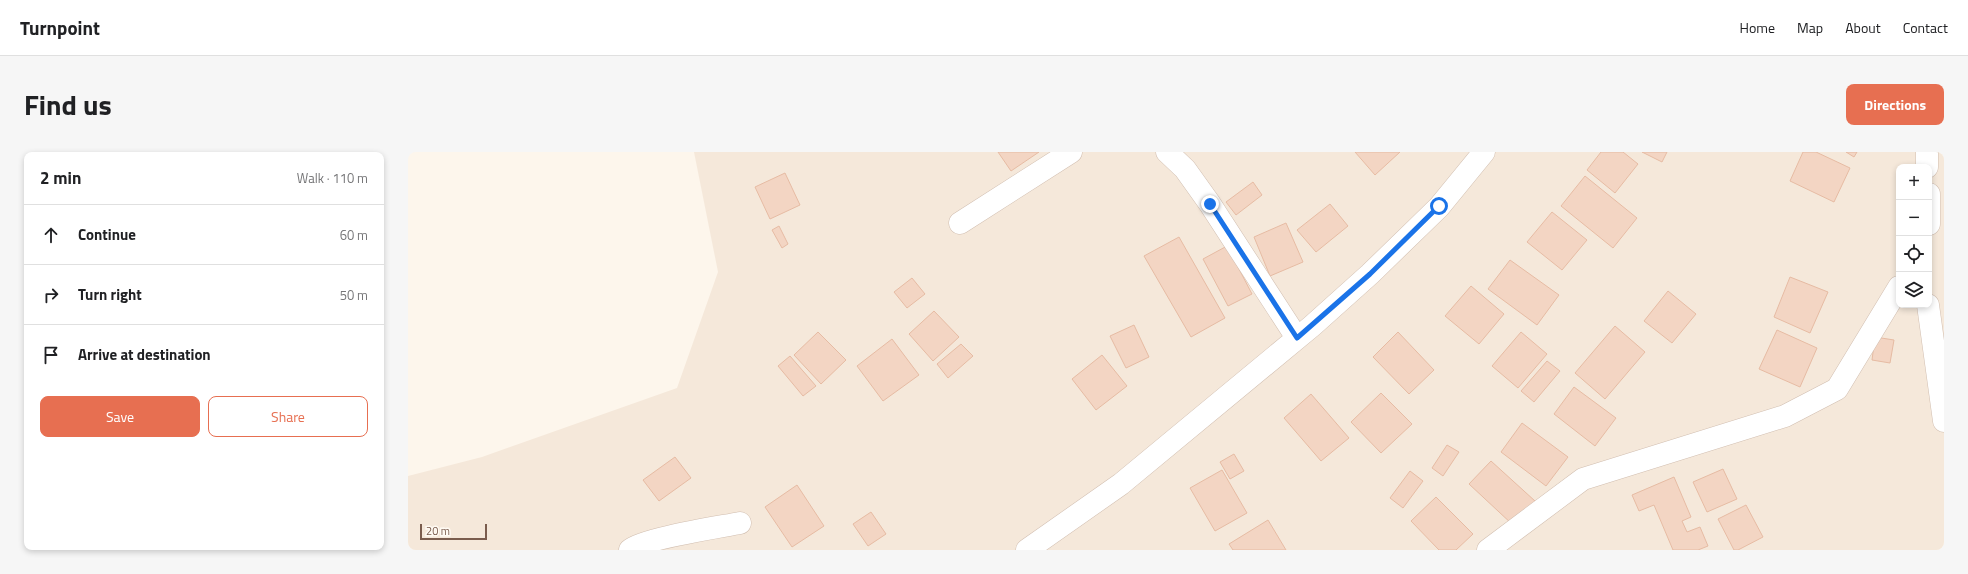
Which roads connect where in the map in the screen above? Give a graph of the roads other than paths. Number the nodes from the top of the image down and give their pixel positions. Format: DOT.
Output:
graph roads {
  1 [pos="1070,152"];
  2 [pos="1167,152"];
  3 [pos="1484,152"];
  4 [pos="1927,152"];
  5 [pos="1927,164"];
  6 [pos="1930,200"];
  7 [pos="1934,218"];
  8 [pos="960,224"];
  9 [pos="1896,292"];
  10 [pos="1928,308"];
  11 [pos="1297,338"];
  12 [pos="1944,421"];
  13 [pos="740,523"];
  14 [pos="630,550"];
  15 [pos="1027,550"];
  16 [pos="1488,550"];
  1 -- 8 [label="street"];
  2 -- 11 [label="street"];
  3 -- 11 [label="street"];
  4 -- 5 [label="street"];
  6 -- 7 [label="street"];
  9 -- 16 [label="street"];
  10 -- 12 [label="street"];
  11 -- 15 [label="street"];
  13 -- 14 [label="street"];
}
